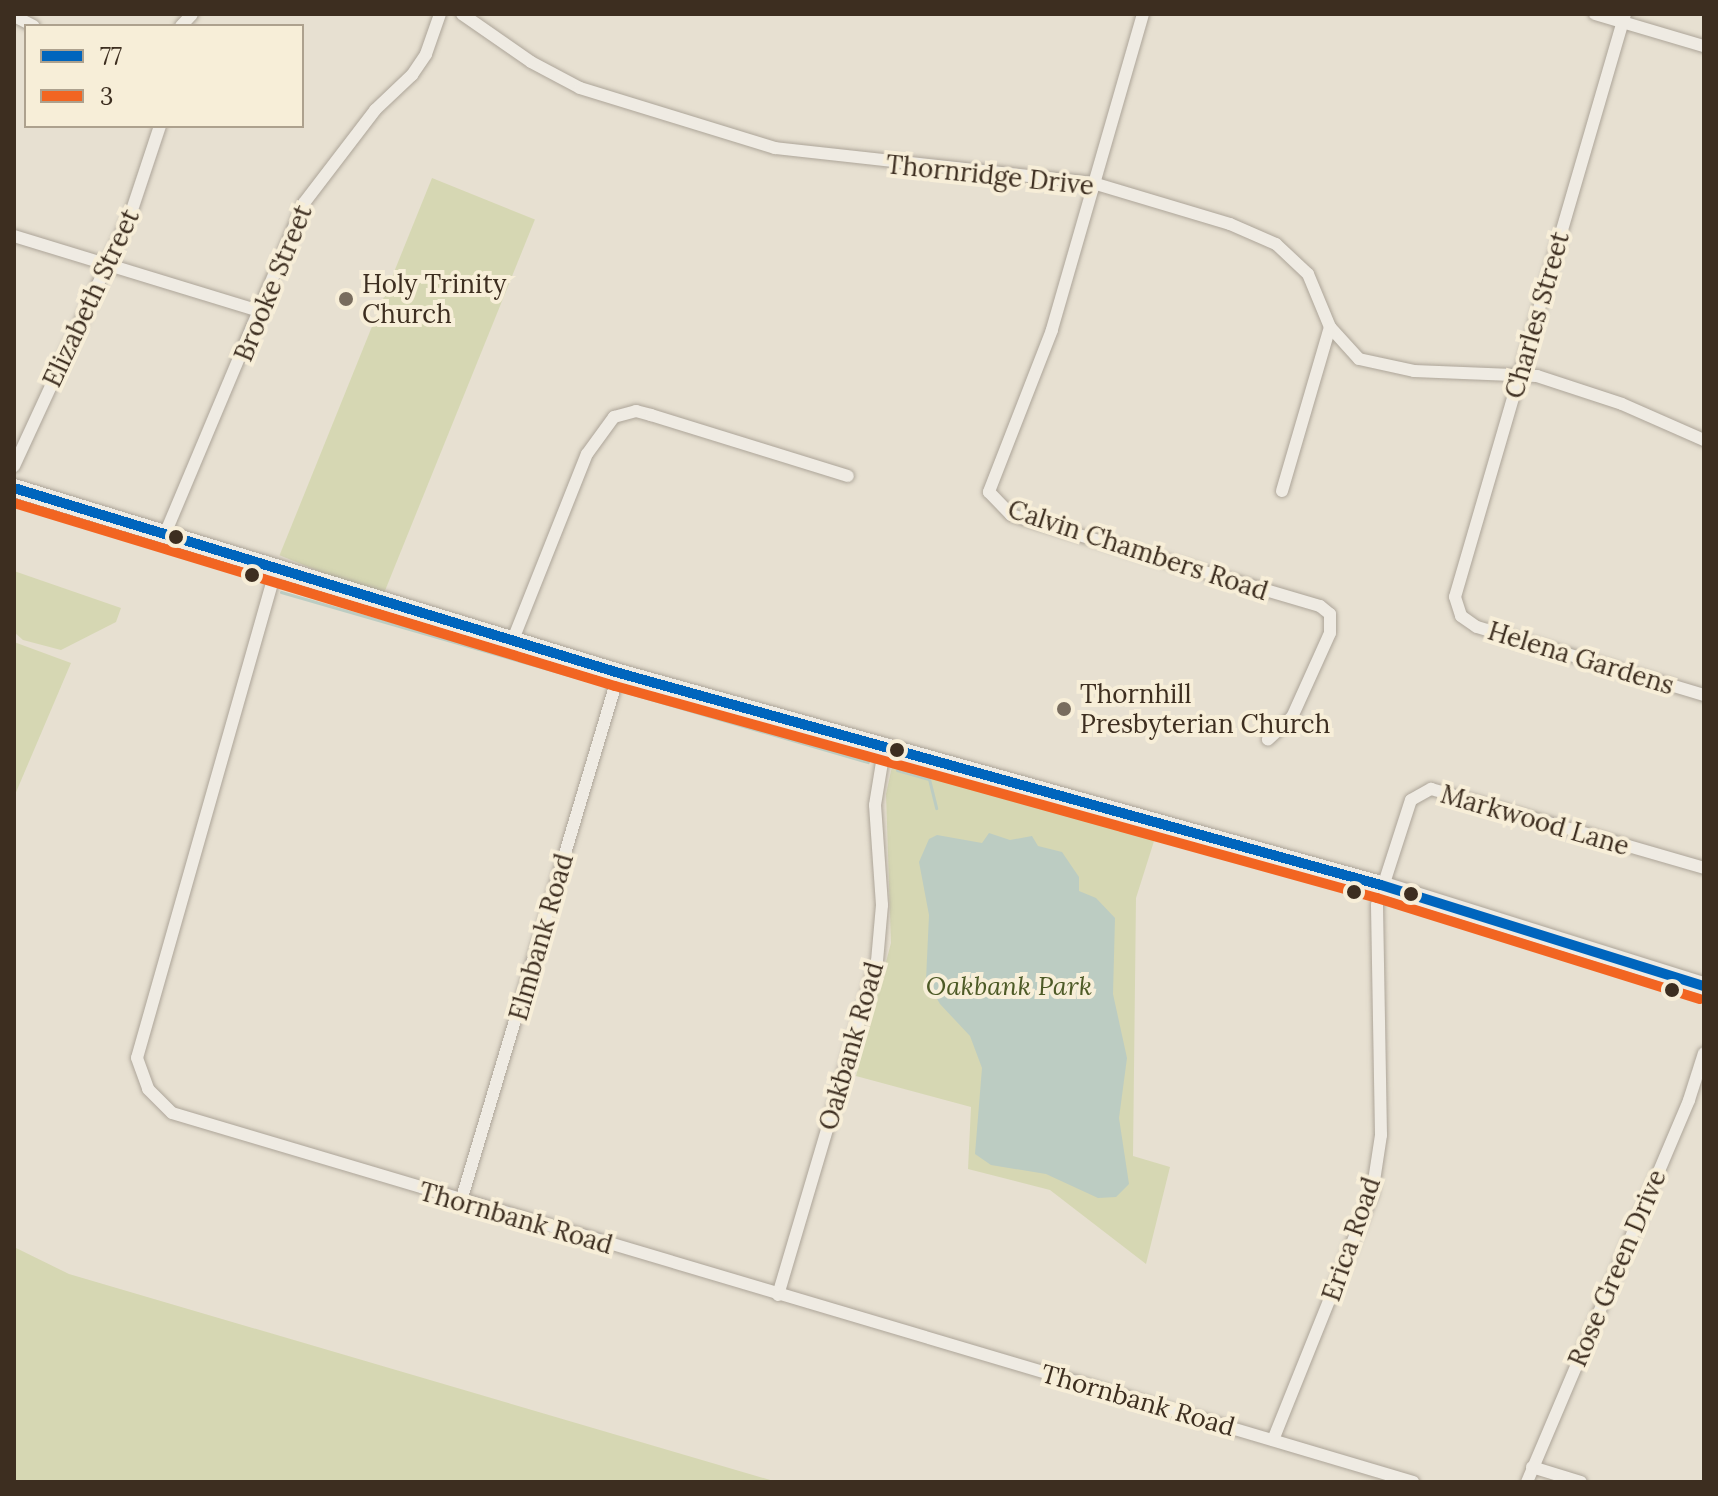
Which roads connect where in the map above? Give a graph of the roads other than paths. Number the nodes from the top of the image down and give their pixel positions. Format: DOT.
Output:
graph roads {
  1 [pos="440,14"];
  2 [pos="462,14"];
  3 [pos="1143,14"];
  4 [pos="1595,14"];
  5 [pos="1624,18"];
  6 [pos="1704,46"];
  7 [pos="159,128"];
  8 [pos="1093,183"];
  9 [pos="14,236"];
  10 [pos="105,262"];
  11 [pos="262,312"];
  12 [pos="1330,327"];
  13 [pos="1519,373"];
  14 [pos="1704,440"];
  15 [pos="14,466"];
  16 [pos="848,476"];
  17 [pos="14,488"];
  18 [pos="1282,491"];
  19 [pos="165,534"];
  20 [pos="276,569"];
  21 [pos="1461,616"];
  22 [pos="514,637"];
  23 [pos="619,673"];
  24 [pos="1704,695"];
  25 [pos="1268,739"];
  26 [pos="885,744"];
  27 [pos="1704,868"];
  28 [pos="1381,885"];
  29 [pos="1704,986"];
  30 [pos="1704,1053"];
  31 [pos="1689,1100"];
  32 [pos="1704,1104"];
  33 [pos="461,1201"];
  34 [pos="778,1295"];
  35 [pos="1273,1440"];
  36 [pos="1532,1467"];
  37 [pos="1413,1482"];
  38 [pos="1527,1482"];
  39 [pos="1581,1482"];
  1 -- 11 [label="street, Brooke Street"];
  2 -- 8 [label="street, Thornridge Drive"];
  3 -- 8 [label="street"];
  4 -- 5 [label="street"];
  5 -- 6 [label="street"];
  5 -- 13 [label="street, Charles Street"];
  7 -- 10 [label="street, Elizabeth Street"];
  8 -- 12 [label="street, Thornridge Drive"];
  8 -- 25 [label="street, Calvin Chambers Road"];
  9 -- 10 [label="street"];
  10 -- 11 [label="street"];
  10 -- 15 [label="street, Elizabeth Street"];
  11 -- 19 [label="street, Brooke Street"];
  12 -- 13 [label="street, Thornridge Drive"];
  12 -- 18 [label="street"];
  13 -- 14 [label="street, Thornridge Drive"];
  13 -- 21 [label="street, Charles Street"];
  16 -- 22 [label="street"];
  17 -- 19 [label="main road"];
  19 -- 20 [label="main road"];
  20 -- 22 [label="main road"];
  20 -- 33 [label="street, Thornbank Road"];
  21 -- 24 [label="street, Helena Gardens"];
  22 -- 23 [label="main road"];
  23 -- 26 [label="main road"];
  23 -- 33 [label="street, Elmbank Road"];
  26 -- 28 [label="main road"];
  26 -- 34 [label="street, Oakbank Road"];
  27 -- 28 [label="street, Markwood Lane"];
  28 -- 29 [label="main road"];
  28 -- 35 [label="street, Erica Road"];
  30 -- 31 [label="street, Rose Green Drive"];
  31 -- 32 [label="street"];
  31 -- 36 [label="street, Rose Green Drive"];
  33 -- 34 [label="street, Thornbank Road"];
  34 -- 35 [label="street, Thornbank Road"];
  35 -- 37 [label="street, Thornbank Road"];
  36 -- 38 [label="street, Rose Green Drive"];
  36 -- 39 [label="street"];
}
